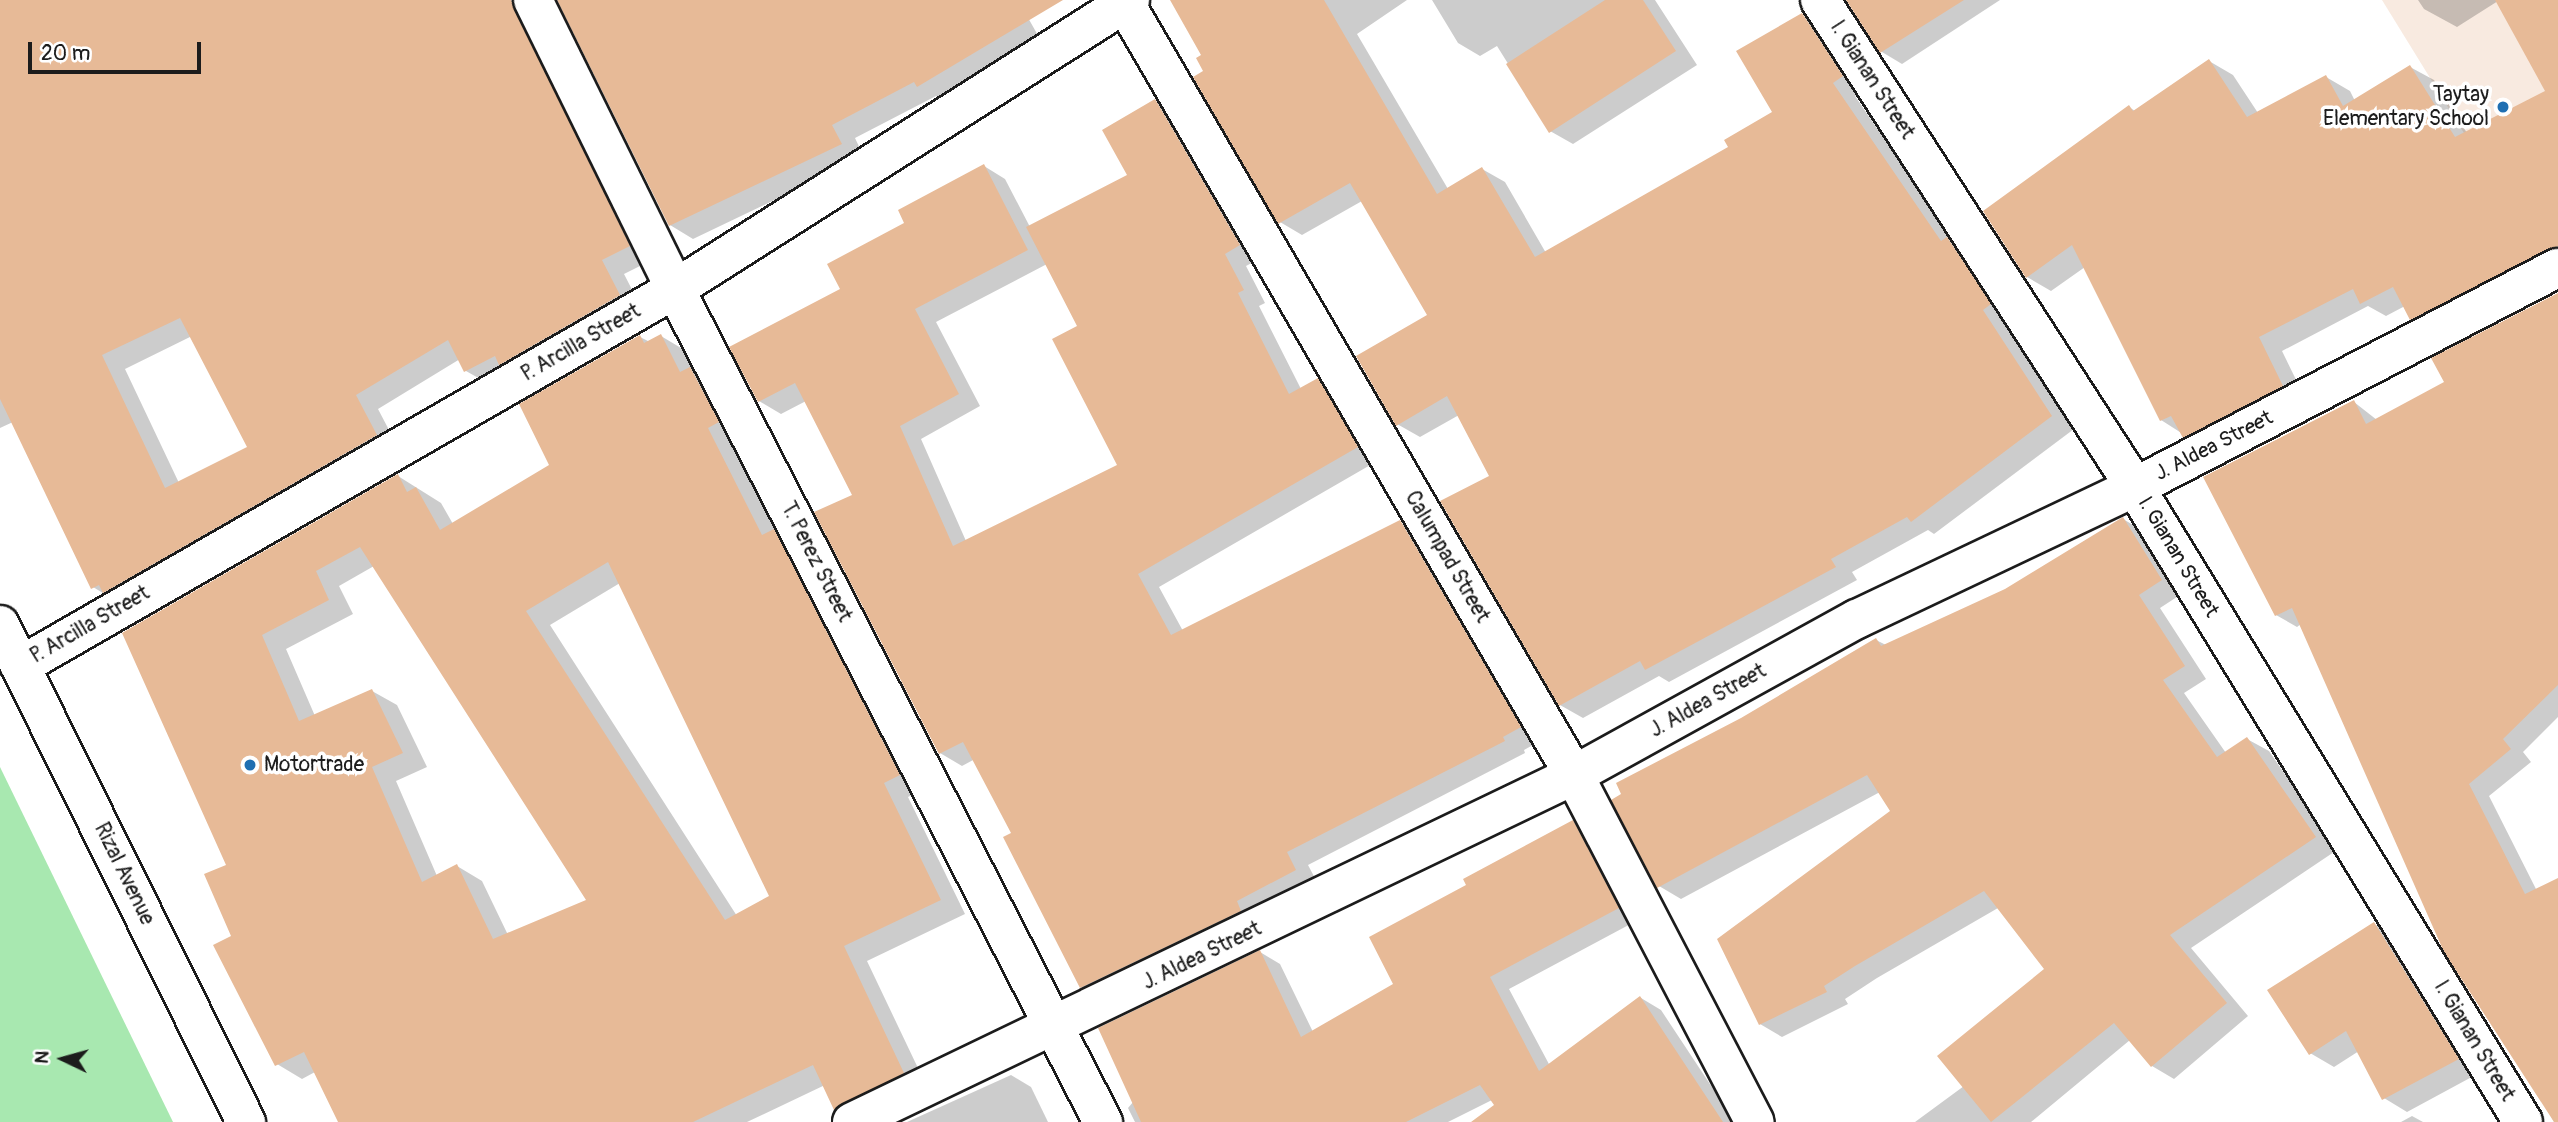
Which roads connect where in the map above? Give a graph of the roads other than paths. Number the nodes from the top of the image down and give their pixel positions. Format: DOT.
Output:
graph roads {
  1 [pos="533,0"];
  2 [pos="1820,0"];
  3 [pos="1126,1"];
  4 [pos="2558,268"];
  5 [pos="676,289"];
  6 [pos="2135,487"];
  7 [pos="0,625"];
  8 [pos="20,666"];
  9 [pos="1574,775"];
  10 [pos="1056,1028"];
  11 [pos="246,1122"];
  12 [pos="852,1122"];
  13 [pos="1103,1122"];
  14 [pos="1755,1122"];
  15 [pos="2524,1122"];
  1 -- 5 [label="street, T. Perez Street"];
  2 -- 6 [label="street, I. Gianan Street"];
  3 -- 5 [label="street, P. Arcilla Street"];
  3 -- 9 [label="street, Calumpad Street"];
  4 -- 6 [label="street, J. Aldea Street"];
  5 -- 8 [label="street, P. Arcilla Street"];
  5 -- 10 [label="street, T. Perez Street"];
  6 -- 9 [label="street, J. Aldea Street"];
  6 -- 15 [label="street, I. Gianan Street"];
  7 -- 8 [label="street, Rizal Avenue"];
  8 -- 11 [label="street, Rizal Avenue"];
  9 -- 10 [label="street, J. Aldea Street"];
  9 -- 14 [label="street, Calumpad Street"];
  10 -- 12 [label="street, J. Aldea Street"];
  10 -- 13 [label="street, T. Perez Street"];
}
